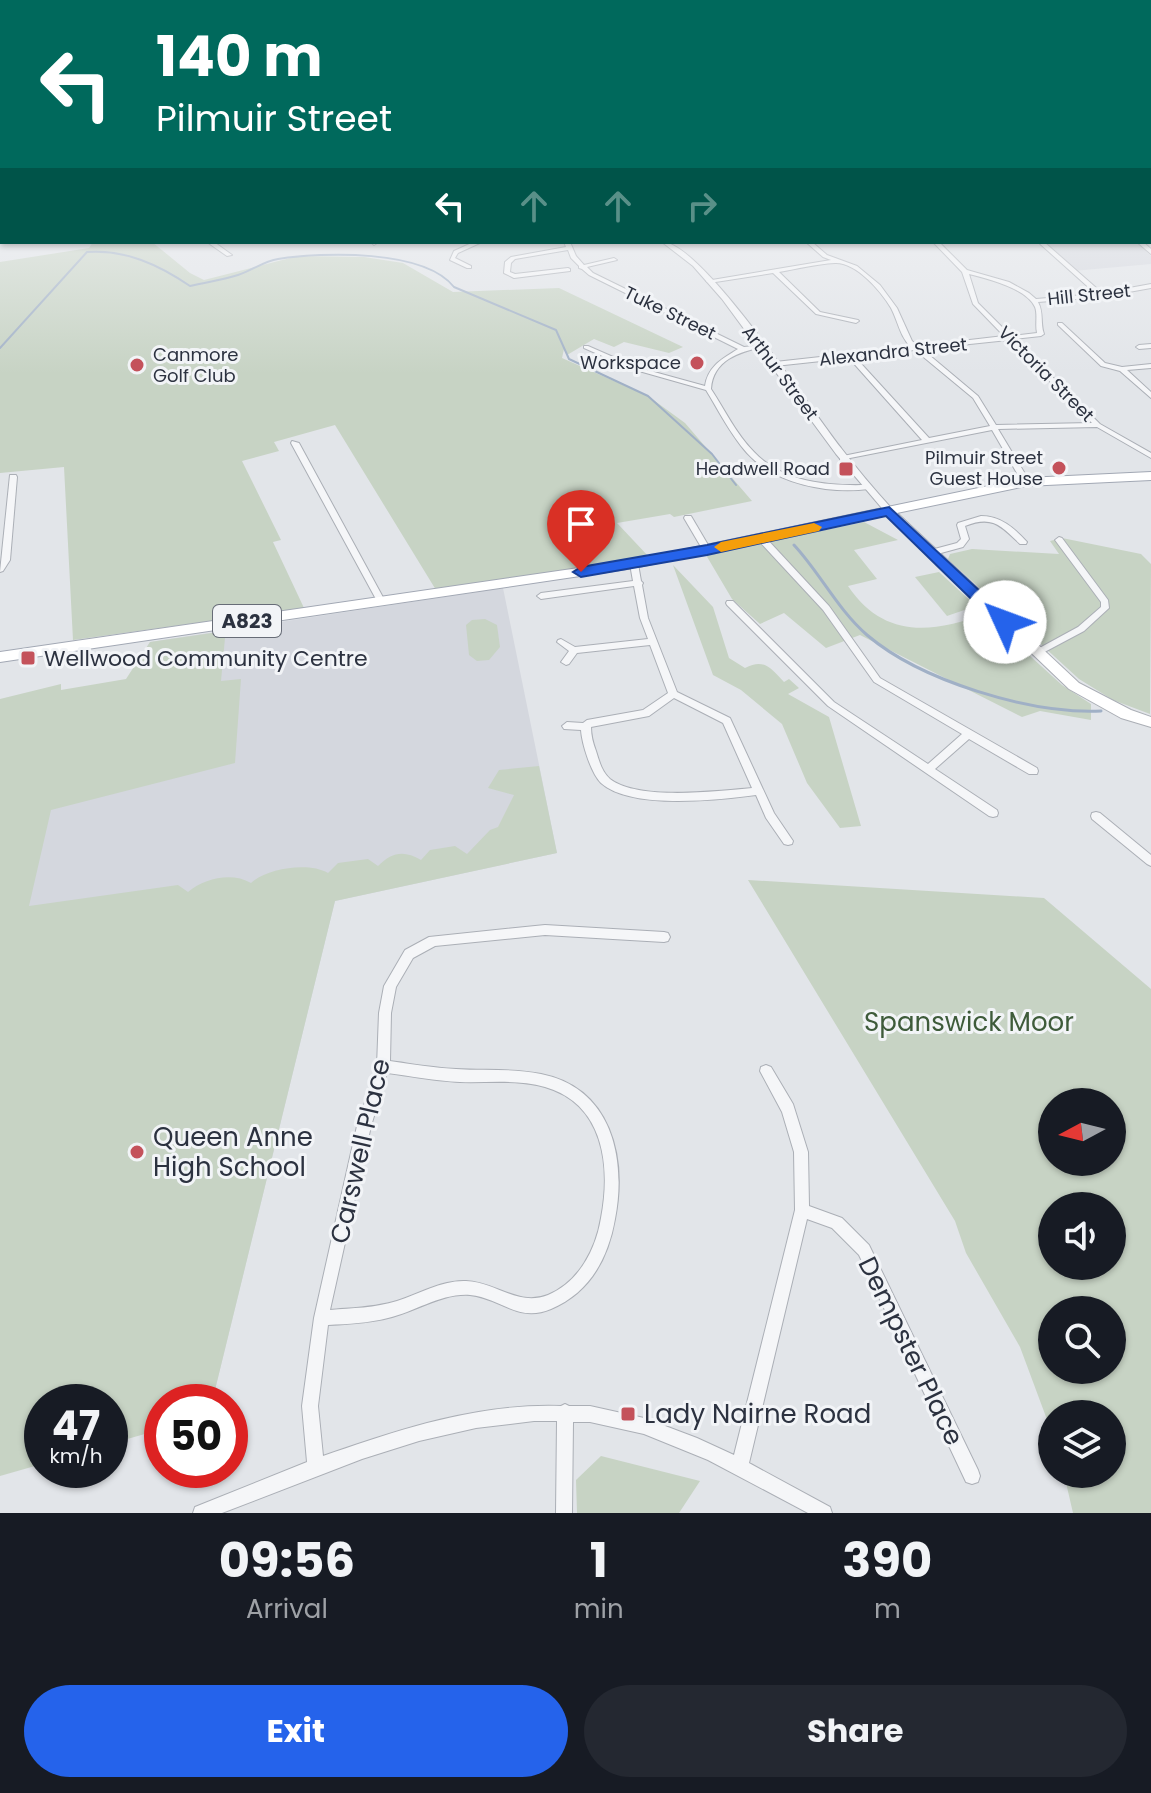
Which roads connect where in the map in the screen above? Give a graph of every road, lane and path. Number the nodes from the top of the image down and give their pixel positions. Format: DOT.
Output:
graph roads {
  1 [pos="213,244"];
  2 [pos="474,244"];
  3 [pos="668,244"];
  4 [pos="811,244"];
  5 [pos="938,244"];
  6 [pos="1043,244"];
  7 [pos="567,245"];
  8 [pos="229,255"];
  9 [pos="614,260"];
  10 [pos="839,261"];
  11 [pos="469,267"];
  12 [pos="581,267"];
  13 [pos="568,270"];
  14 [pos="775,271"];
  15 [pos="965,271"];
  16 [pos="709,281"];
  17 [pos="1148,288"];
  18 [pos="1101,295"];
  19 [pos="1150,297"];
  20 [pos="1033,301"];
  21 [pos="856,321"];
  22 [pos="1060,324"];
  23 [pos="1012,340"];
  24 [pos="1150,345"];
  25 [pos="761,346"];
  26 [pos="586,347"];
  27 [pos="1139,347"];
  28 [pos="743,349"];
  29 [pos="918,349"];
  30 [pos="851,356"];
  31 [pos="775,364"];
  32 [pos="1151,366"];
  33 [pos="1122,369"];
  34 [pos="708,389"];
  35 [pos="1151,396"];
  36 [pos="1098,425"];
  37 [pos="995,427"];
  38 [pos="927,441"];
  39 [pos="295,443"];
  40 [pos="1151,456"];
  41 [pos="843,458"];
  42 [pos="1151,476"];
  43 [pos="13,477"];
  44 [pos="1026,482"];
  45 [pos="866,487"];
  46 [pos="889,511"];
  47 [pos="688,518"];
  48 [pos="762,539"];
  49 [pos="1059,540"];
  50 [pos="1023,542"];
  51 [pos="707,550"];
  52 [pos="930,553"];
  53 [pos="634,564"];
  54 [pos="0,569"];
  55 [pos="639,583"];
  56 [pos="541,596"];
  57 [pos="381,601"];
  58 [pos="730,603"];
  59 [pos="561,642"];
  60 [pos="652,642"];
  61 [pos="574,650"];
  62 [pos="1037,653"];
  63 [pos="0,657"];
  64 [pos="566,662"];
  65 [pos="673,694"];
  66 [pos="1151,722"];
  67 [pos="567,726"];
  68 [pos="586,727"];
  69 [pos="968,734"];
  70 [pos="930,768"];
  71 [pos="1033,771"];
  72 [pos="759,791"];
  73 [pos="993,813"];
  74 [pos="1096,816"];
  75 [pos="788,841"];
  76 [pos="1151,861"];
  77 [pos="664,937"];
  78 [pos="383,1066"];
  79 [pos="766,1071"];
  80 [pos="802,1210"];
  81 [pos="321,1318"];
  82 [pos="565,1412"];
  83 [pos="740,1465"];
  84 [pos="316,1467"];
  85 [pos="972,1476"];
  86 [pos="201,1513"];
  87 [pos="564,1513"];
  88 [pos="824,1513"];
  1 -- 8 [label="street"];
  2 -- 11 [label="street"];
  3 -- 16 [label="street, Arthur Street"];
  4 -- 10 [label="street"];
  5 -- 15 [label="street"];
  6 -- 18 [label="street"];
  7 -- 12 [label="street"];
  7 -- 13 [label="street"];
  9 -- 12 [label="street"];
  10 -- 14 [label="street"];
  10 -- 29 [label="street"];
  12 -- 28 [label="street, Tuke Street"];
  14 -- 16 [label="street"];
  14 -- 21 [label="street"];
  15 -- 20 [label="street"];
  15 -- 23 [label="street, Victoria Street"];
  16 -- 25 [label="street, Arthur Street"];
  17 -- 18 [label="street, Hill Street"];
  17 -- 19 [label="street"];
  18 -- 20 [label="street, Hill Street"];
  20 -- 23 [label="street"];
  22 -- 33 [label="street"];
  23 -- 29 [label="street, Alexandra Street"];
  23 -- 36 [label="street, Victoria Street"];
  24 -- 27 [label="street"];
  25 -- 28 [label="street, Tuke Street"];
  25 -- 31 [label="street, Arthur Street"];
  26 -- 34 [label="street"];
  28 -- 34 [label="street"];
  29 -- 30 [label="street, Alexandra Street"];
  29 -- 37 [label="street"];
  30 -- 31 [label="street, Alexandra Street"];
  30 -- 38 [label="street"];
  31 -- 41 [label="street, Arthur Street"];
  32 -- 33 [label="street"];
  33 -- 35 [label="street"];
  34 -- 45 [label="street"];
  36 -- 37 [label="street"];
  36 -- 40 [label="street, Victoria Street"];
  37 -- 38 [label="street"];
  37 -- 44 [label="street"];
  38 -- 41 [label="street"];
  39 -- 57 [label="street"];
  41 -- 45 [label="street, Arthur Street"];
  42 -- 44 [label="main road, A823"];
  43 -- 54 [label="street"];
  44 -- 46 [label="main road, A823"];
  45 -- 46 [label="street, Arthur Street"];
  46 -- 48 [label="main road, A823"];
  46 -- 52 [label="main road"];
  47 -- 51 [label="street"];
  48 -- 51 [label="main road, A823"];
  48 -- 69 [label="street"];
  49 -- 62 [label="street"];
  50 -- 52 [label="street"];
  51 -- 53 [label="main road, A823"];
  52 -- 62 [label="main road"];
  53 -- 55 [label="street"];
  53 -- 57 [label="main road, A823"];
  55 -- 56 [label="street"];
  55 -- 60 [label="street"];
  57 -- 63 [label="main road, A823"];
  58 -- 70 [label="street"];
  59 -- 61 [label="street"];
  60 -- 61 [label="street"];
  60 -- 65 [label="street"];
  61 -- 64 [label="street"];
  62 -- 66 [label="main road"];
  65 -- 68 [label="street"];
  65 -- 72 [label="street"];
  67 -- 68 [label="street"];
  68 -- 72 [label="street"];
  69 -- 70 [label="street"];
  69 -- 71 [label="street"];
  70 -- 73 [label="street"];
  72 -- 75 [label="street"];
  74 -- 76 [label="street"];
  77 -- 78 [label="street, Carswell Place"];
  78 -- 81 [label="street, Carswell Place"];
  78 -- 81 [label="street"];
  79 -- 80 [label="street"];
  80 -- 83 [label="street"];
  80 -- 85 [label="street, Dempster Place"];
  81 -- 84 [label="street, Carswell Place"];
  82 -- 83 [label="street"];
  82 -- 84 [label="street"];
  82 -- 87 [label="street"];
  83 -- 88 [label="street"];
  84 -- 86 [label="street"];
}
